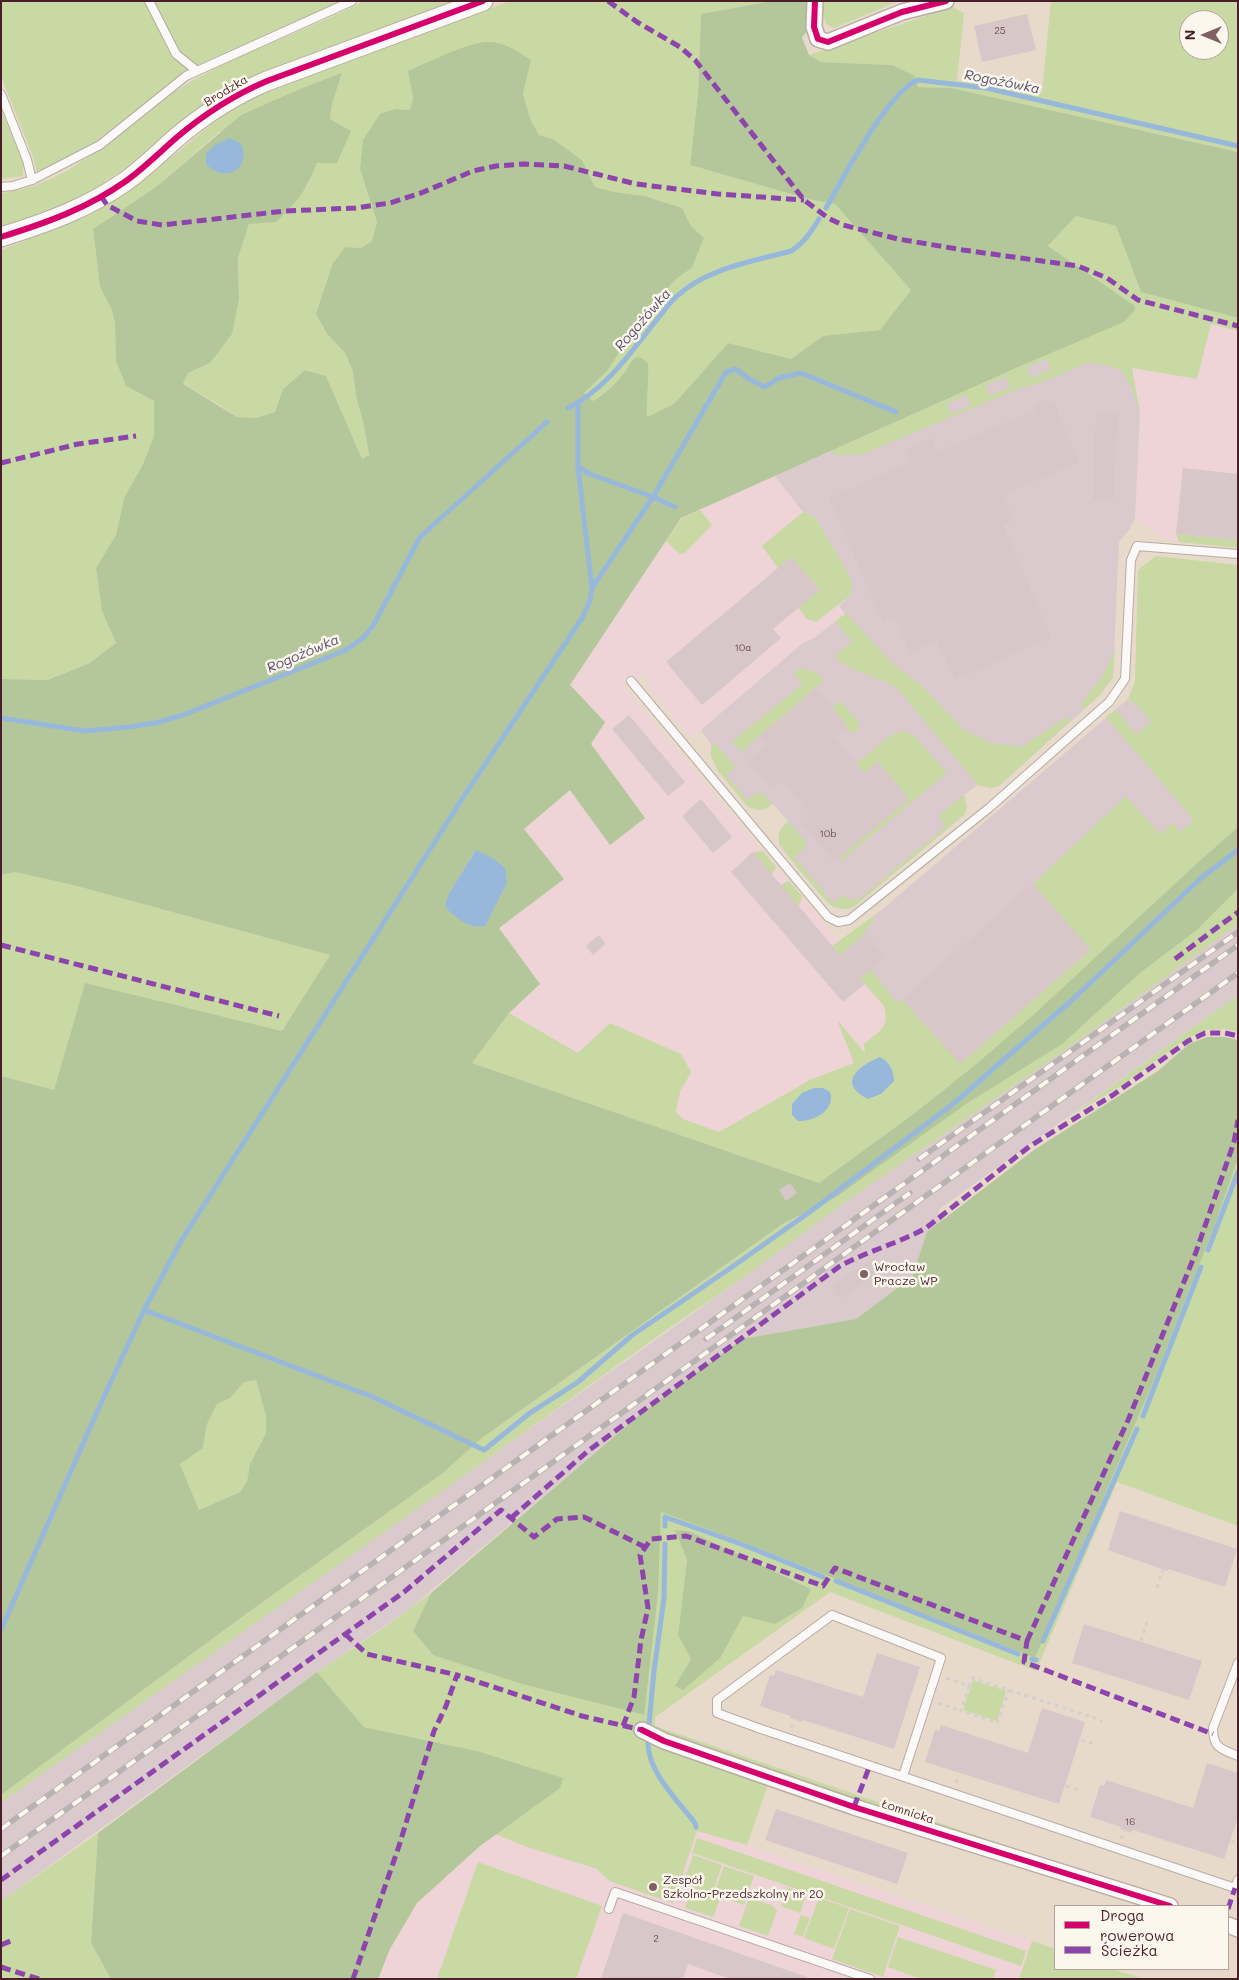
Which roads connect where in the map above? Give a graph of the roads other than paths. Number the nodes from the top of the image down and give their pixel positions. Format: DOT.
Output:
graph roads {
  1 [pos="149,1"];
  2 [pos="352,1"];
  3 [pos="483,1"];
  4 [pos="815,1"];
  5 [pos="946,1"];
  6 [pos="197,72"];
  7 [pos="1,94"];
  8 [pos="32,180"];
  9 [pos="1,187"];
  10 [pos="1,237"];
  11 [pos="1238,554"];
  12 [pos="631,681"];
  13 [pos="1238,1662"];
  14 [pos="642,1730"];
  15 [pos="1238,1756"];
  16 [pos="904,1776"];
  17 [pos="1238,1880"];
  18 [pos="1167,1905"];
  19 [pos="609,1909"];
  20 [pos="870,1979"];
  1 -- 6 [label="lane"];
  2 -- 6 [label="lane"];
  3 -- 10 [label="street, Brodzka"];
  4 -- 5 [label="street"];
  6 -- 8 [label="lane"];
  7 -- 8 [label="lane"];
  8 -- 9 [label="lane"];
  11 -- 12 [label="lane"];
  13 -- 15 [label="lane"];
  14 -- 18 [label="street, Łomnicka"];
  16 -- 16 [label="lane"];
  16 -- 17 [label="lane"];
  19 -- 20 [label="lane"];
}
